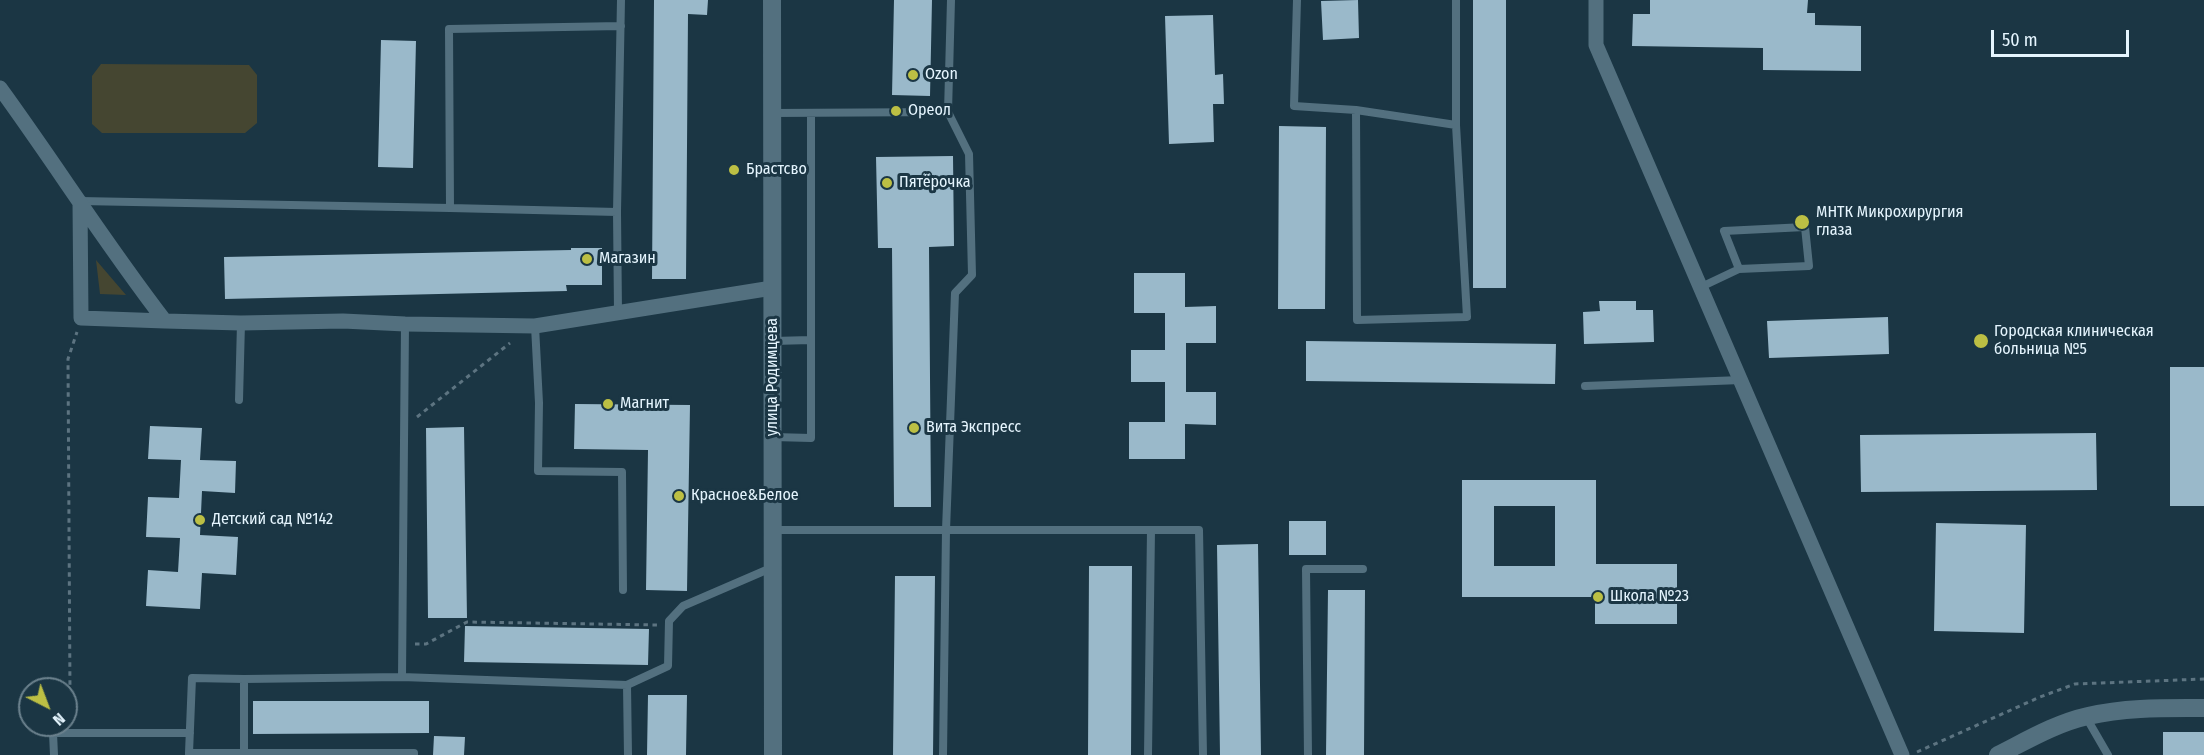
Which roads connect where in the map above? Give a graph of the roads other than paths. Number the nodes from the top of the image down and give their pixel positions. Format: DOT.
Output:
graph roads {
  1 [pos="621,0"];
  2 [pos="772,0"];
  3 [pos="951,0"];
  4 [pos="1297,0"];
  5 [pos="1456,0"];
  6 [pos="1596,0"];
  7 [pos="621,26"];
  8 [pos="0,88"];
  9 [pos="1356,110"];
  10 [pos="948,112"];
  11 [pos="772,113"];
  12 [pos="811,113"];
  13 [pos="1456,125"];
  14 [pos="80,201"];
  15 [pos="450,208"];
  16 [pos="617,212"];
  17 [pos="1739,269"];
  18 [pos="1701,287"];
  19 [pos="772,288"];
  20 [pos="618,312"];
  21 [pos="165,321"];
  22 [pos="241,323"];
  23 [pos="405,324"];
  24 [pos="535,326"];
  25 [pos="811,340"];
  26 [pos="773,341"];
  27 [pos="1741,380"];
  28 [pos="1585,386"];
  29 [pos="239,400"];
  30 [pos="773,436"];
  31 [pos="773,530"];
  32 [pos="946,530"];
  33 [pos="1151,530"];
  34 [pos="773,567"];
  35 [pos="1363,568"];
  36 [pos="622,590"];
  37 [pos="402,677"];
  38 [pos="244,679"];
  39 [pos="627,685"];
  40 [pos="2204,708"];
  41 [pos="2086,716"];
  42 [pos="190,733"];
  43 [pos="244,753"];
  44 [pos="189,754"];
  45 [pos="54,755"];
  46 [pos="414,755"];
  47 [pos="628,755"];
  48 [pos="773,755"];
  49 [pos="943,755"];
  50 [pos="1148,755"];
  51 [pos="1203,755"];
  52 [pos="1308,755"];
  53 [pos="1902,755"];
  54 [pos="1998,755"];
  55 [pos="2108,755"];
  1 -- 7 [label="lane"];
  2 -- 11 [label="street, улица Родимцева"];
  3 -- 10 [label="lane"];
  4 -- 9 [label="lane"];
  5 -- 13 [label="lane"];
  6 -- 18 [label="street"];
  7 -- 15 [label="lane"];
  7 -- 16 [label="lane"];
  8 -- 14 [label="street"];
  9 -- 13 [label="lane"];
  9 -- 13 [label="lane"];
  10 -- 12 [label="lane"];
  10 -- 32 [label="lane"];
  11 -- 12 [label="lane"];
  11 -- 19 [label="street, улица Родимцева"];
  12 -- 25 [label="lane"];
  14 -- 15 [label="lane"];
  14 -- 21 [label="street"];
  14 -- 21 [label="street"];
  15 -- 16 [label="lane"];
  16 -- 20 [label="lane"];
  17 -- 17 [label="lane"];
  17 -- 18 [label="lane"];
  18 -- 27 [label="street"];
  19 -- 20 [label="street"];
  19 -- 26 [label="street, улица Родимцева"];
  20 -- 24 [label="street"];
  21 -- 22 [label="street"];
  22 -- 23 [label="street"];
  22 -- 29 [label="lane"];
  23 -- 24 [label="street"];
  23 -- 37 [label="lane"];
  24 -- 36 [label="lane"];
  25 -- 26 [label="lane"];
  25 -- 30 [label="lane"];
  26 -- 30 [label="street, улица Родимцева"];
  27 -- 28 [label="lane"];
  27 -- 53 [label="street"];
  30 -- 31 [label="street, улица Родимцева"];
  31 -- 32 [label="lane"];
  31 -- 34 [label="street, улица Родимцева"];
  32 -- 33 [label="lane"];
  32 -- 49 [label="lane"];
  33 -- 50 [label="lane"];
  33 -- 51 [label="lane"];
  34 -- 39 [label="lane"];
  34 -- 48 [label="street, улица Родимцева"];
  35 -- 52 [label="lane"];
  37 -- 38 [label="lane"];
  37 -- 39 [label="lane"];
  38 -- 42 [label="lane"];
  38 -- 43 [label="lane"];
  39 -- 47 [label="lane"];
  40 -- 41 [label="street"];
  41 -- 54 [label="street"];
  41 -- 55 [label="lane"];
  42 -- 44 [label="lane"];
  42 -- 45 [label="lane"];
  43 -- 44 [label="lane"];
  43 -- 46 [label="lane"];
}
